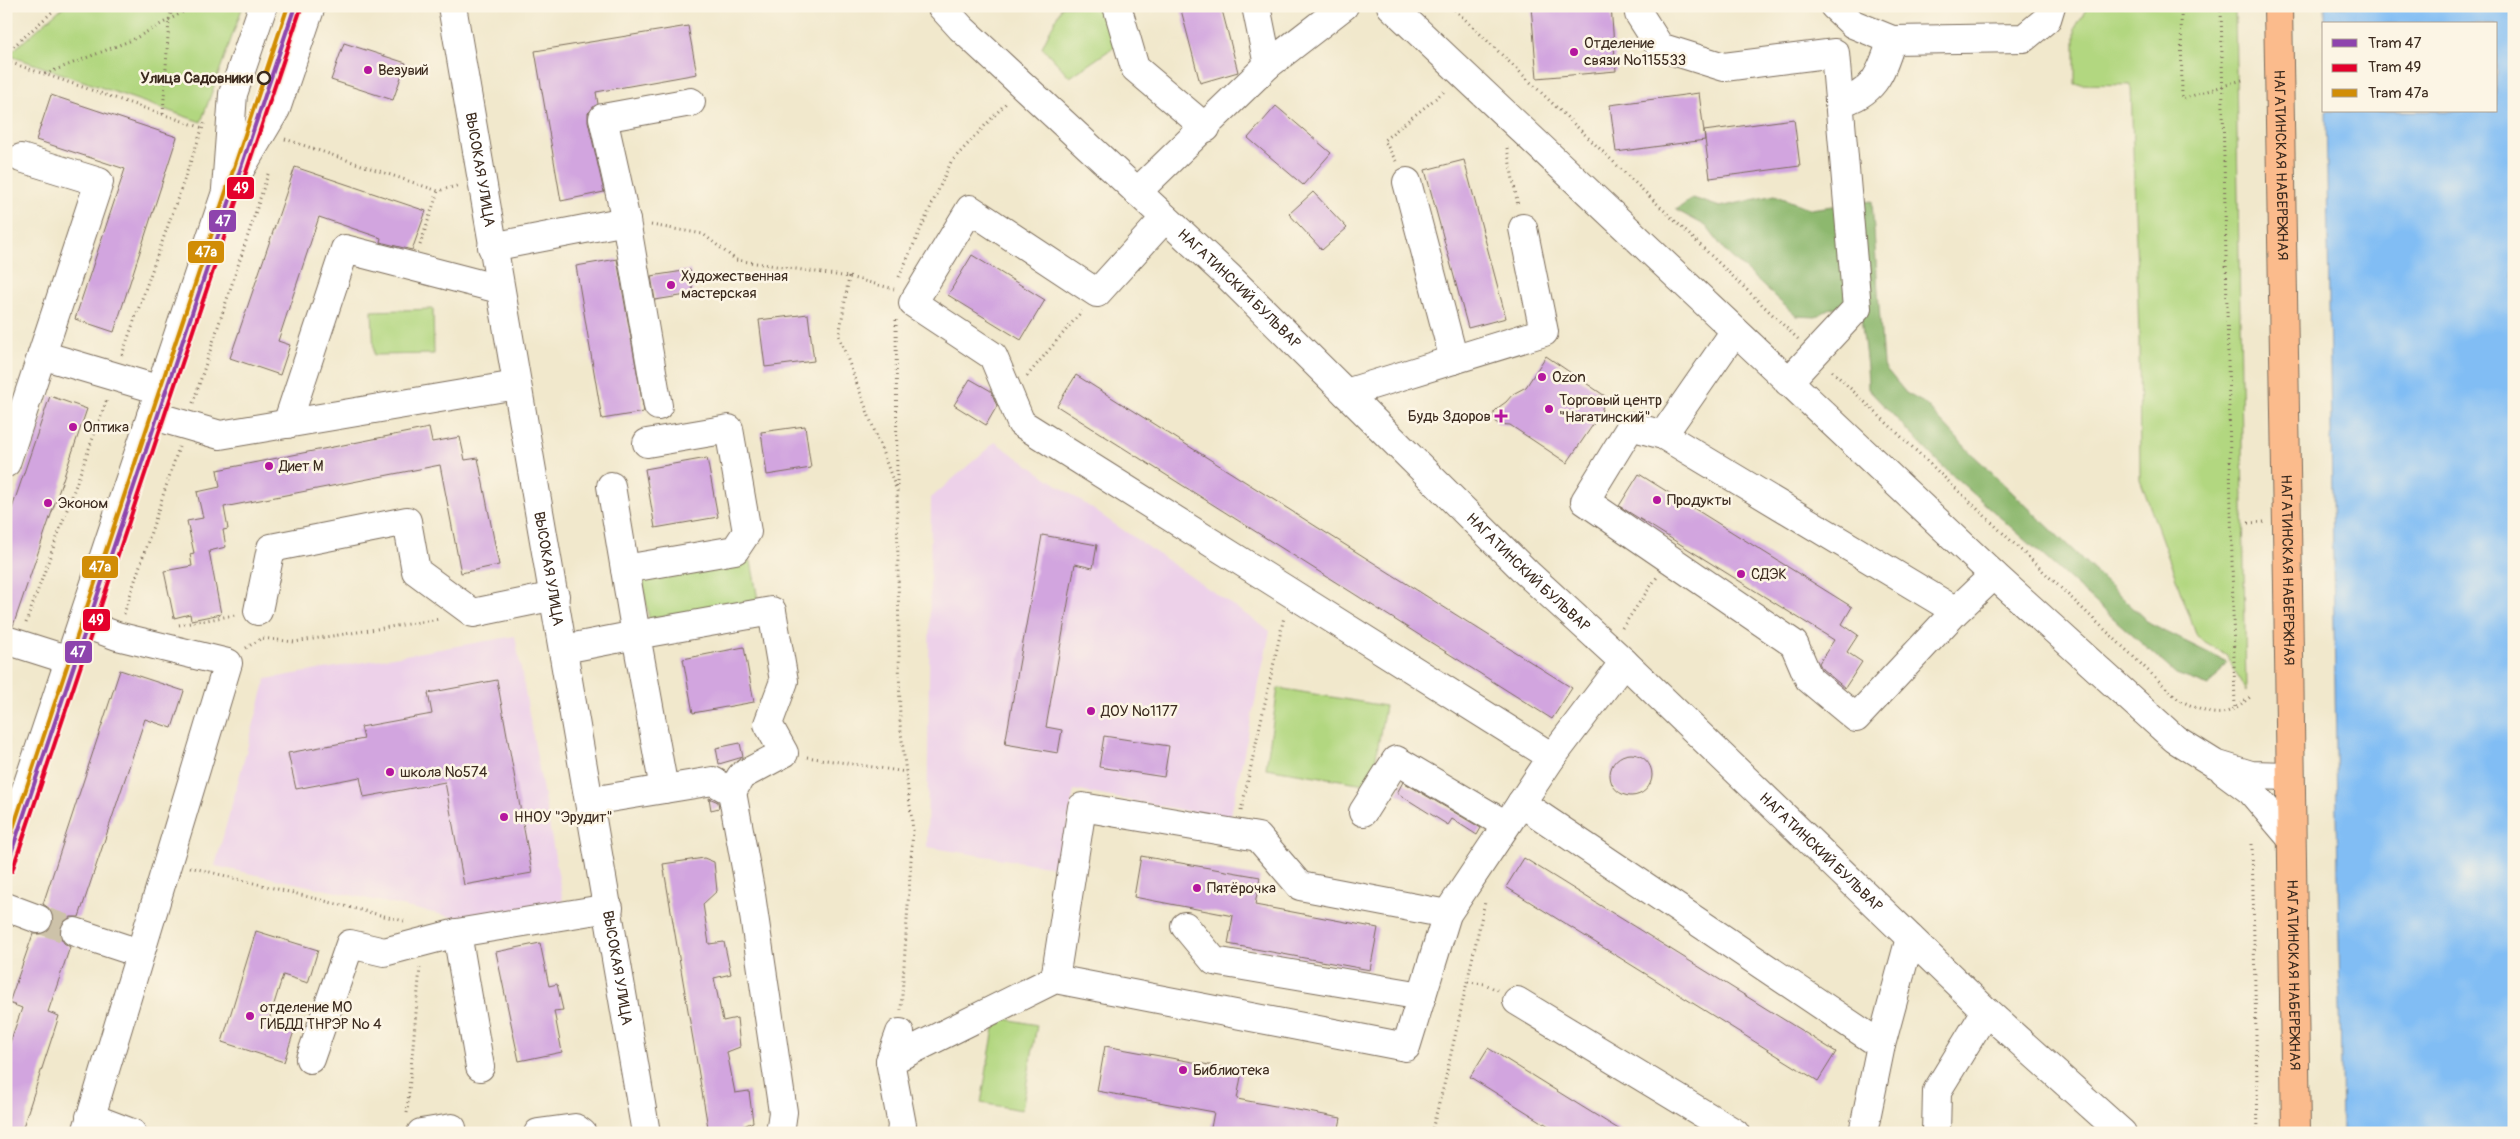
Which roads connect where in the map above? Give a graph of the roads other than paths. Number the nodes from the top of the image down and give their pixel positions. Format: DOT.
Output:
graph roads {
  1 [pos="263,6"];
  2 [pos="311,6"];
  3 [pos="452,6"];
  4 [pos="941,6"];
  5 [pos="1117,6"];
  6 [pos="1256,6"];
  7 [pos="1344,6"];
  8 [pos="1391,6"];
  9 [pos="1638,6"];
  10 [pos="1834,6"];
  11 [pos="2051,6"];
  12 [pos="2278,6"];
  13 [pos="1892,40"];
  14 [pos="1268,65"];
  15 [pos="691,102"];
  16 [pos="1839,102"];
  17 [pos="1206,128"];
  18 [pos="21,158"];
  19 [pos="1407,182"];
  20 [pos="1137,192"];
  21 [pos="225,195"];
  22 [pos="1165,218"];
  23 [pos="626,221"];
  24 [pos="1523,228"];
  25 [pos="492,247"];
  26 [pos="499,289"];
  27 [pos="1736,331"];
  28 [pos="42,355"];
  29 [pos="1454,360"];
  30 [pos="1788,382"];
  31 [pos="516,385"];
  32 [pos="160,390"];
  33 [pos="1346,393"];
  34 [pos="658,406"];
  35 [pos="151,416"];
  36 [pos="287,424"];
  37 [pos="1663,435"];
  38 [pos="647,443"];
  39 [pos="6,462"];
  40 [pos="610,486"];
  41 [pos="625,569"];
  42 [pos="1994,574"];
  43 [pos="555,596"];
  44 [pos="258,611"];
  45 [pos="1956,611"];
  46 [pos="82,623"];
  47 [pos="636,635"];
  48 [pos="13,642"];
  49 [pos="564,649"];
  50 [pos="69,660"];
  51 [pos="1624,662"];
  52 [pos="1552,757"];
  53 [pos="2215,764"];
  54 [pos="2290,776"];
  55 [pos="664,789"];
  56 [pos="732,792"];
  57 [pos="591,801"];
  58 [pos="1363,812"];
  59 [pos="1514,814"];
  60 [pos="2291,838"];
  61 [pos="6,848"];
  62 [pos="6,907"];
  63 [pos="609,908"];
  64 [pos="1446,914"];
  65 [pos="38,919"];
  66 [pos="1185,926"];
  67 [pos="75,932"];
  68 [pos="458,933"];
  69 [pos="1910,938"];
  70 [pos="139,953"];
  71 [pos="1056,979"];
  72 [pos="1422,996"];
  73 [pos="1518,1001"];
  74 [pos="1986,1011"];
  75 [pos="900,1033"];
  76 [pos="1881,1045"];
  77 [pos="310,1059"];
  78 [pos="890,1060"];
  79 [pos="480,1067"];
  80 [pos="88,1125"];
  81 [pos="414,1128"];
  82 [pos="132,1133"];
  83 [pos="453,1133"];
  84 [pos="538,1133"];
  85 [pos="582,1133"];
  86 [pos="646,1133"];
  87 [pos="780,1133"];
  88 [pos="901,1133"];
  89 [pos="1735,1133"];
  90 [pos="1863,1133"];
  91 [pos="1936,1133"];
  92 [pos="2122,1133"];
  93 [pos="2296,1133"];
  1 -- 21 [label="street"];
  2 -- 21 [label="street"];
  3 -- 25 [label="street, ВЫСОКАЯ УЛИЦА"];
  4 -- 20 [label="street, НАГАТИНСКИЙ БУЛЬВАР"];
  5 -- 17 [label="street"];
  6 -- 14 [label="street"];
  7 -- 14 [label="street"];
  8 -- 27 [label="street"];
  9 -- 16 [label="street"];
  10 -- 13 [label="street"];
  11 -- 13 [label="street"];
  12 -- 54 [label="main road, НАГАТИНСКАЯ НАБЕРЕЖНАЯ"];
  13 -- 16 [label="street"];
  14 -- 17 [label="street"];
  15 -- 23 [label="street"];
  16 -- 30 [label="street"];
  17 -- 20 [label="street"];
  18 -- 28 [label="street"];
  19 -- 29 [label="street"];
  20 -- 22 [label="street, НАГАТИНСКИЙ БУЛЬВАР"];
  21 -- 32 [label="street"];
  22 -- 33 [label="street, НАГАТИНСКИЙ БУЛЬВАР"];
  22 -- 52 [label="street"];
  23 -- 25 [label="street"];
  23 -- 34 [label="street"];
  24 -- 29 [label="street"];
  25 -- 26 [label="street, ВЫСОКАЯ УЛИЦА"];
  26 -- 31 [label="street, ВЫСОКАЯ УЛИЦА"];
  26 -- 36 [label="street"];
  27 -- 30 [label="street"];
  27 -- 37 [label="street"];
  28 -- 32 [label="street"];
  28 -- 39 [label="street"];
  29 -- 33 [label="street"];
  30 -- 42 [label="street"];
  31 -- 36 [label="street"];
  31 -- 43 [label="street, ВЫСОКАЯ УЛИЦА"];
  32 -- 35 [label="street"];
  33 -- 51 [label="street, НАГАТИНСКИЙ БУЛЬВАР"];
  35 -- 36 [label="street"];
  35 -- 46 [label="street"];
  37 -- 45 [label="street"];
  37 -- 45 [label="street"];
  38 -- 41 [label="street"];
  40 -- 41 [label="street"];
  41 -- 47 [label="street"];
  42 -- 45 [label="street"];
  42 -- 53 [label="street"];
  43 -- 44 [label="street"];
  43 -- 49 [label="street, ВЫСОКАЯ УЛИЦА"];
  46 -- 50 [label="street"];
  46 -- 70 [label="street"];
  47 -- 49 [label="street"];
  47 -- 55 [label="street"];
  47 -- 56 [label="street"];
  48 -- 50 [label="street"];
  49 -- 57 [label="street, ВЫСОКАЯ УЛИЦА"];
  50 -- 61 [label="street"];
  51 -- 52 [label="street"];
  51 -- 69 [label="street, НАГАТИНСКИЙ БУЛЬВАР"];
  52 -- 59 [label="street"];
  53 -- 54 [label="street"];
  53 -- 60 [label="street"];
  54 -- 60 [label="main road, НАГАТИНСКАЯ НАБЕРЕЖНАЯ"];
  55 -- 56 [label="street"];
  55 -- 57 [label="street"];
  56 -- 87 [label="street"];
  57 -- 63 [label="street, ВЫСОКАЯ УЛИЦА"];
  58 -- 59 [label="street"];
  59 -- 64 [label="street"];
  59 -- 76 [label="street"];
  60 -- 93 [label="main road, НАГАТИНСКАЯ НАБЕРЕЖНАЯ"];
  62 -- 65 [label="street"];
  63 -- 68 [label="street"];
  63 -- 86 [label="street, ВЫСОКАЯ УЛИЦА"];
  64 -- 71 [label="street"];
  64 -- 72 [label="street"];
  66 -- 72 [label="street"];
  67 -- 70 [label="street"];
  68 -- 77 [label="street"];
  68 -- 79 [label="street"];
  69 -- 74 [label="street, НАГАТИНСКИЙ БУЛЬВАР"];
  69 -- 76 [label="street"];
  70 -- 80 [label="street"];
  71 -- 72 [label="street"];
  71 -- 78 [label="street"];
  73 -- 89 [label="street"];
  74 -- 91 [label="street"];
  74 -- 92 [label="street, НАГАТИНСКИЙ БУЛЬВАР"];
  75 -- 78 [label="street"];
  76 -- 90 [label="street"];
  78 -- 88 [label="street"];
  80 -- 82 [label="street"];
  81 -- 83 [label="street"];
  84 -- 85 [label="street"];
}
